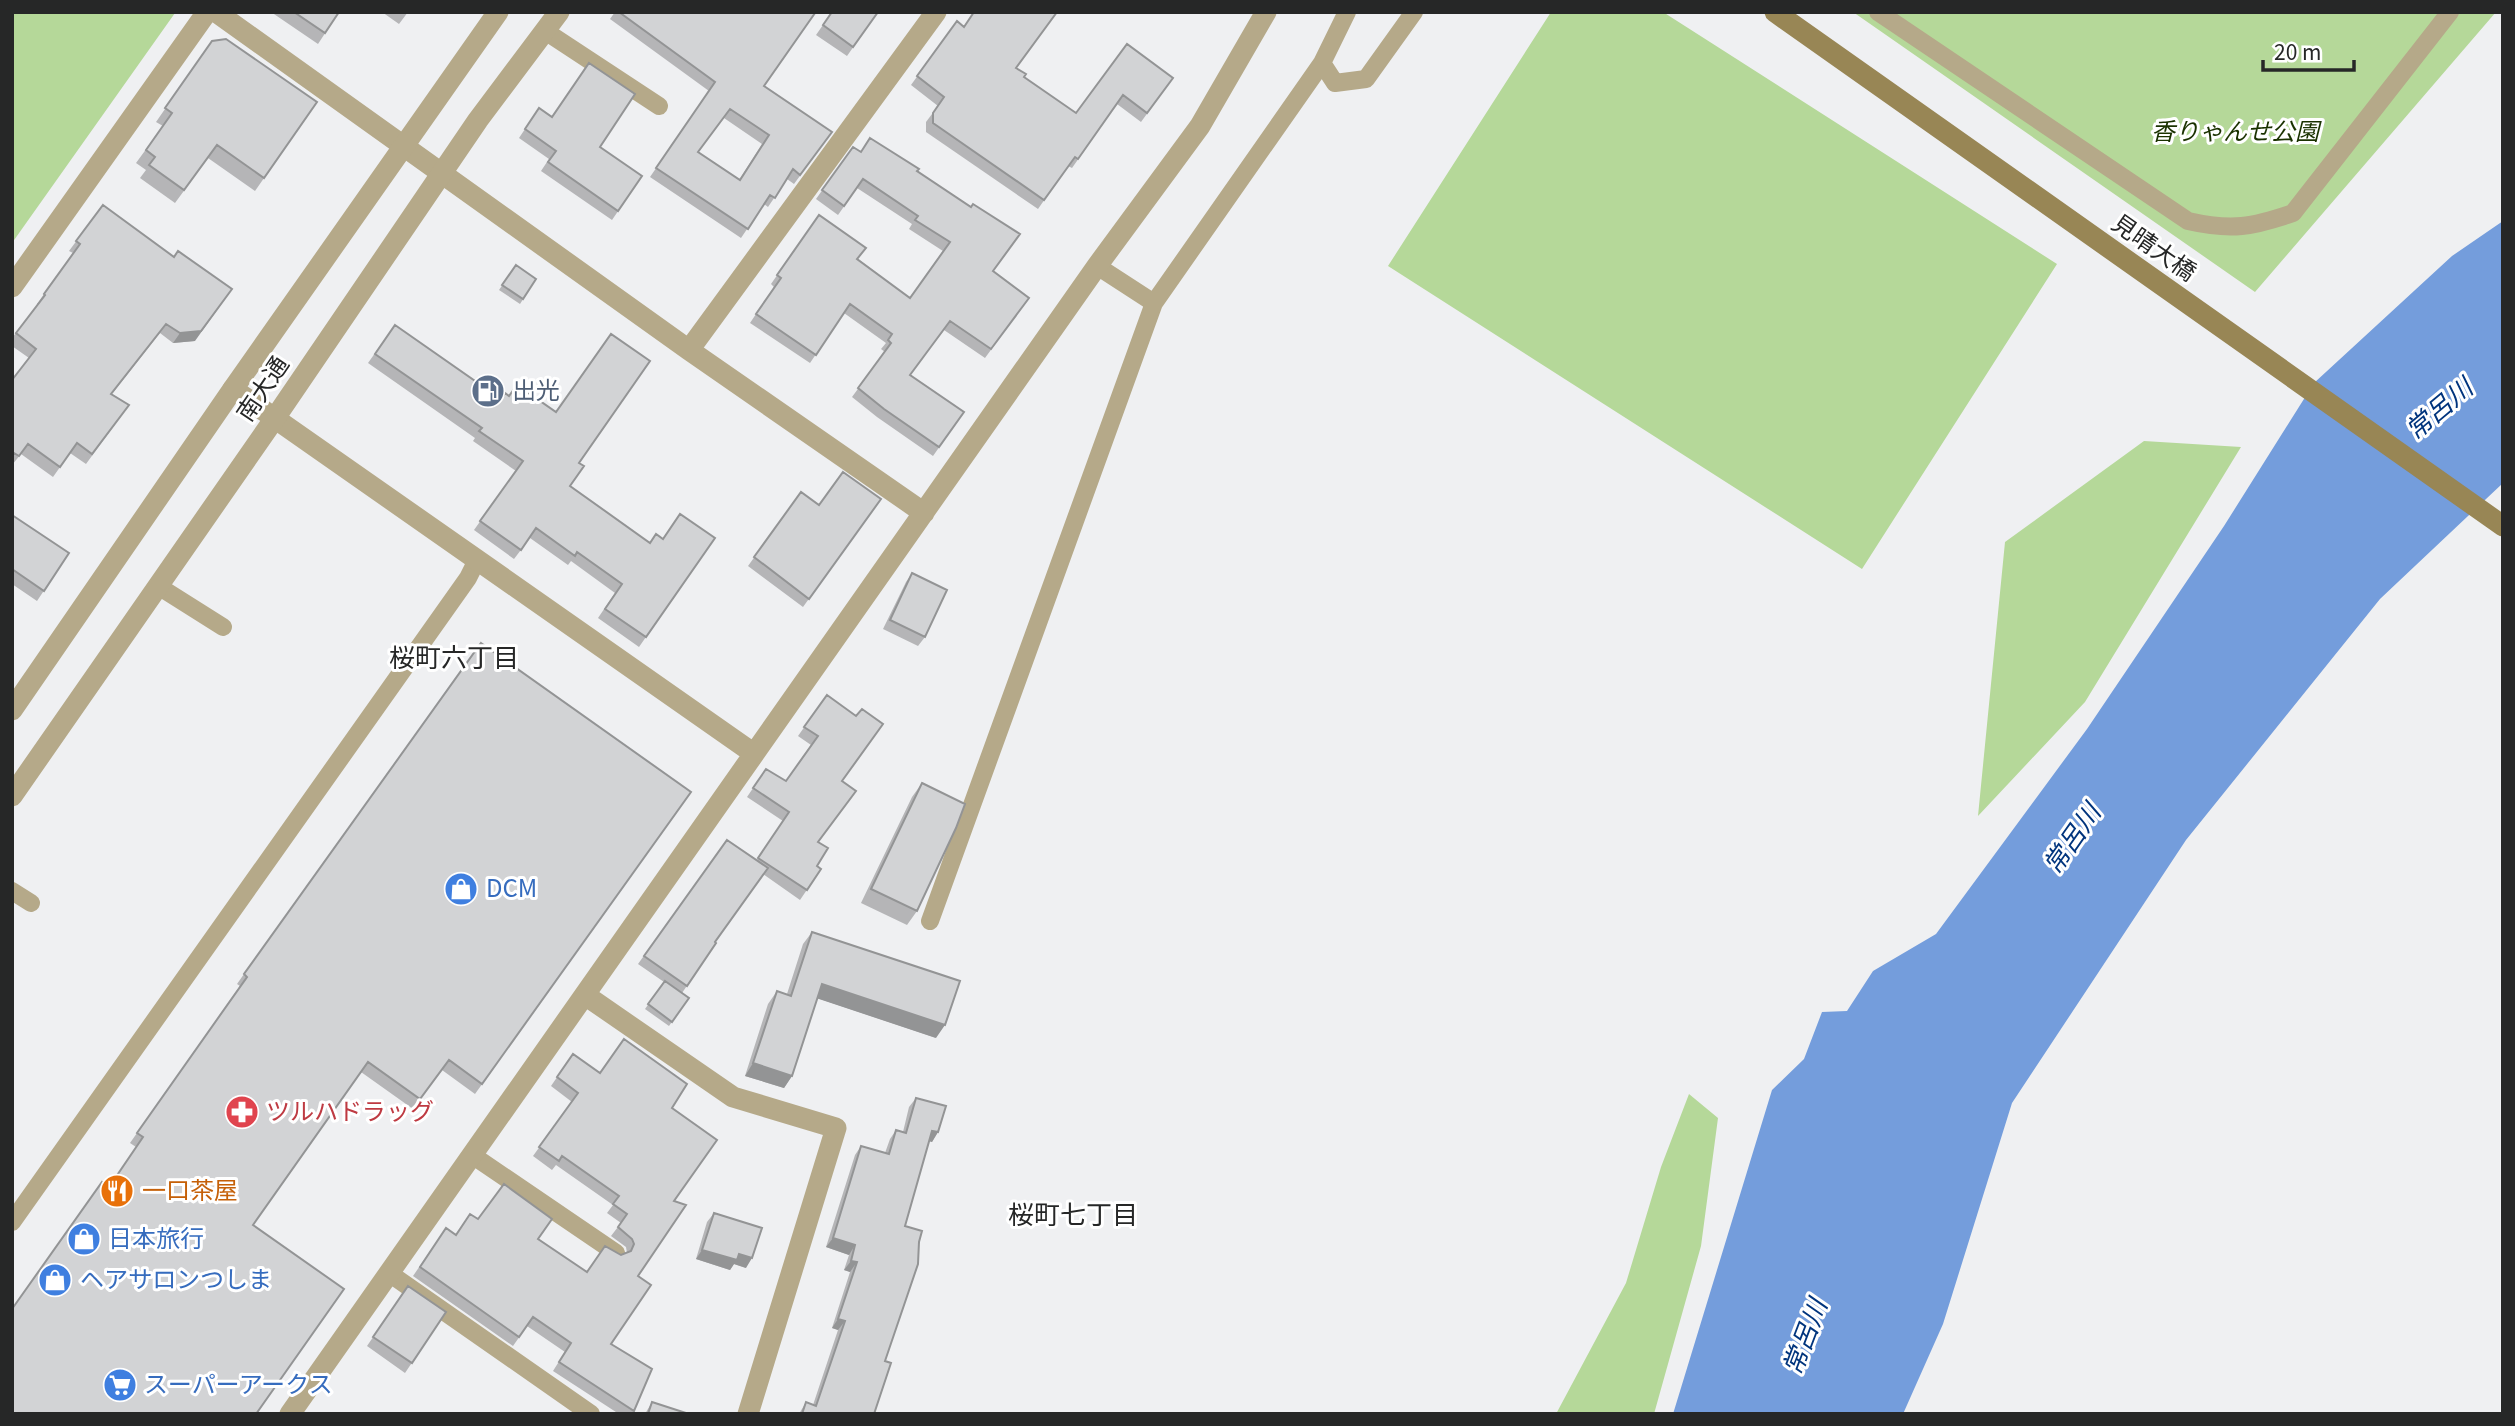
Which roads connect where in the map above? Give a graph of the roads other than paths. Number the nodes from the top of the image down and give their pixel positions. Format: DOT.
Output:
graph roads {
  1 [pos="207,12"];
  2 [pos="216,12"];
  3 [pos="498,12"];
  4 [pos="559,12"];
  5 [pos="936,12"];
  6 [pos="1266,12"];
  7 [pos="1347,12"];
  8 [pos="1414,12"];
  9 [pos="1775,12"];
  10 [pos="1878,12"];
  11 [pos="2451,12"];
  12 [pos="545,32"];
  13 [pos="1322,63"];
  14 [pos="659,106"];
  15 [pos="404,148"];
  16 [pos="441,174"];
  17 [pos="1097,266"];
  18 [pos="12,287"];
  19 [pos="1154,303"];
  20 [pos="688,350"];
  21 [pos="233,389"];
  22 [pos="275,418"];
  23 [pos="924,513"];
  24 [pos="2503,526"];
  25 [pos="477,560"];
  26 [pos="158,586"];
  27 [pos="223,627"];
  28 [pos="12,710"];
  29 [pos="753,754"];
  30 [pos="12,796"];
  31 [pos="12,891"];
  32 [pos="31,903"];
  33 [pos="930,920"];
  34 [pos="585,995"];
  35 [pos="472,1155"];
  36 [pos="12,1222"];
  37 [pos="616,1252"];
  38 [pos="389,1273"];
  39 [pos="290,1414"];
  40 [pos="591,1414"];
  41 [pos="748,1414"];
  1 -- 18 [label="street"];
  2 -- 15 [label="street"];
  3 -- 15 [label="street, 南大通"];
  4 -- 12 [label="street, 南大通"];
  5 -- 20 [label="street"];
  6 -- 17 [label="street"];
  7 -- 13 [label="lane"];
  8 -- 13 [label="lane"];
  9 -- 24 [label="main road, 見晴大橋"];
  10 -- 11 [label="lane"];
  12 -- 14 [label="lane"];
  12 -- 16 [label="street, 南大通"];
  13 -- 19 [label="lane"];
  15 -- 16 [label="street"];
  15 -- 21 [label="street, 南大通"];
  16 -- 20 [label="street"];
  16 -- 22 [label="street, 南大通"];
  17 -- 19 [label="lane"];
  17 -- 23 [label="street"];
  19 -- 33 [label="lane"];
  20 -- 23 [label="street"];
  21 -- 22 [label="street"];
  21 -- 28 [label="street, 南大通"];
  22 -- 25 [label="street"];
  22 -- 26 [label="street, 南大通"];
  23 -- 29 [label="street"];
  25 -- 29 [label="street"];
  25 -- 36 [label="lane"];
  26 -- 27 [label="lane"];
  26 -- 30 [label="street, 南大通"];
  29 -- 34 [label="street"];
  31 -- 32 [label="lane"];
  34 -- 35 [label="street"];
  34 -- 41 [label="street"];
  35 -- 37 [label="lane"];
  35 -- 38 [label="street"];
  38 -- 39 [label="street"];
  38 -- 40 [label="lane"];
}
